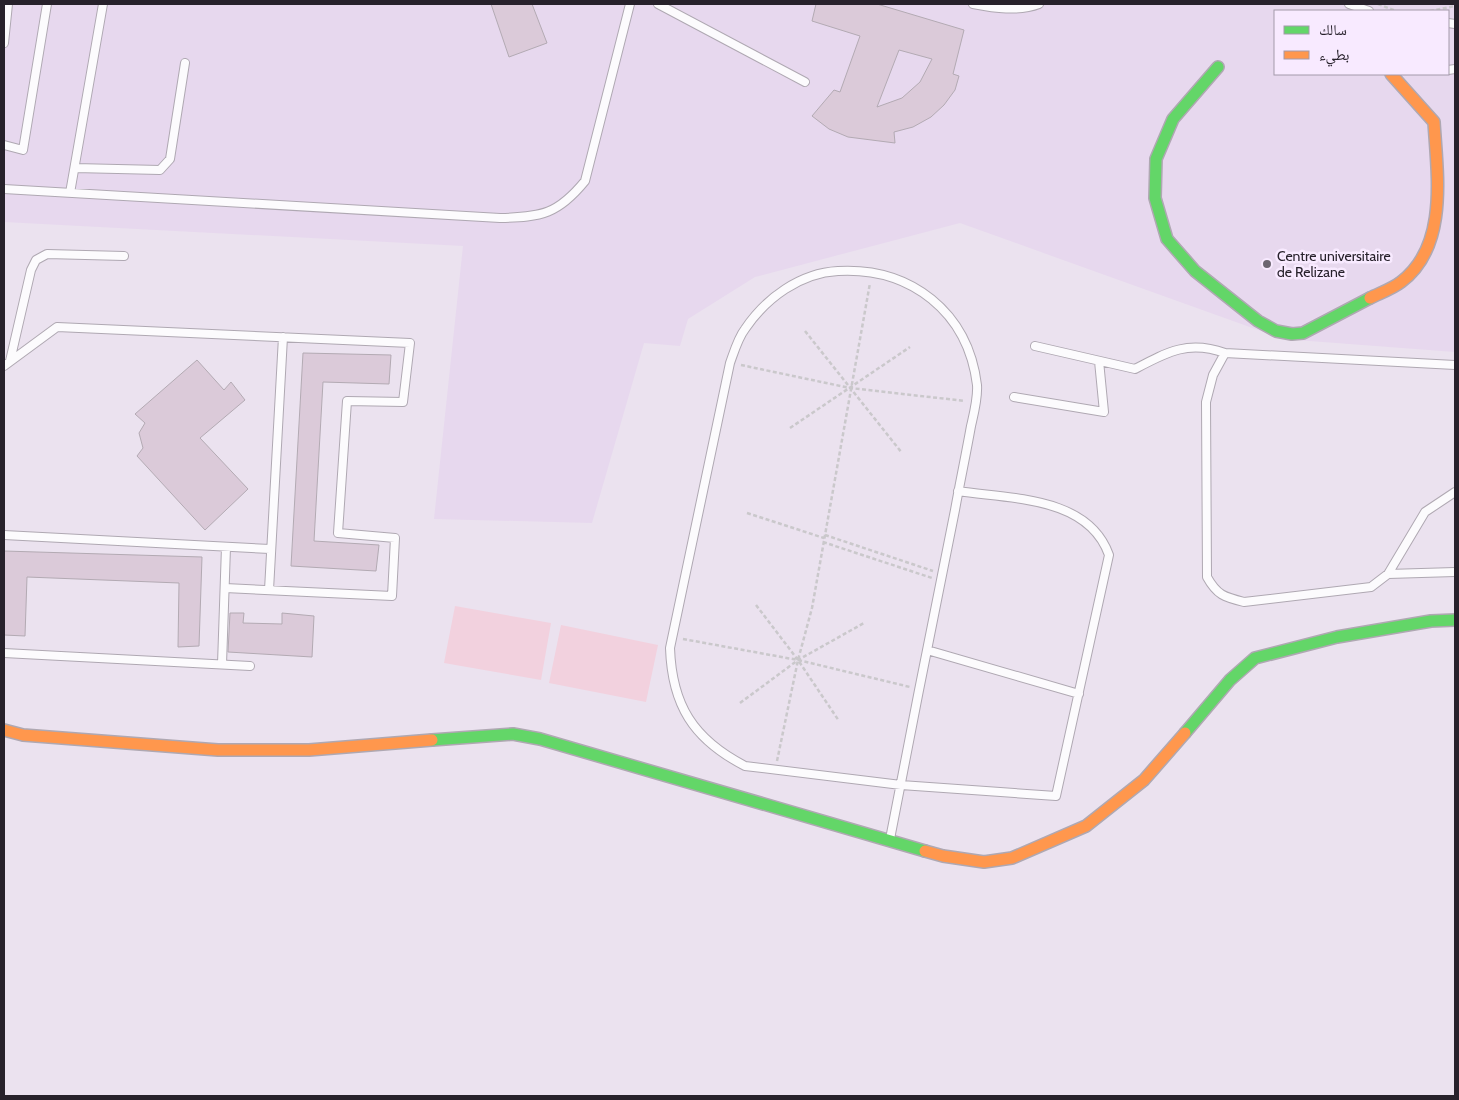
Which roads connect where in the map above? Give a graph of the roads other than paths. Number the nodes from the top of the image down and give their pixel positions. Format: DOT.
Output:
graph roads {
  1 [pos="8,4"];
  2 [pos="47,4"];
  3 [pos="103,4"];
  4 [pos="630,4"];
  5 [pos="658,4"];
  6 [pos="973,4"];
  7 [pos="1039,4"];
  8 [pos="1349,4"];
  9 [pos="1006,6"];
  10 [pos="1366,10"];
  11 [pos="4,43"];
  12 [pos="185,63"];
  13 [pos="1218,68"];
  14 [pos="1392,75"];
  15 [pos="805,82"];
  16 [pos="4,146"];
  17 [pos="74,168"];
  18 [pos="4,189"];
  19 [pos="70,193"];
  20 [pos="124,256"];
  21 [pos="283,337"];
  22 [pos="1035,346"];
  23 [pos="1225,353"];
  24 [pos="1099,361"];
  25 [pos="7,363"];
  26 [pos="1455,366"];
  27 [pos="1014,397"];
  28 [pos="958,491"];
  29 [pos="1455,492"];
  30 [pos="4,536"];
  31 [pos="226,546"];
  32 [pos="270,549"];
  33 [pos="1455,572"];
  34 [pos="1388,574"];
  35 [pos="225,588"];
  36 [pos="269,590"];
  37 [pos="1455,620"];
  38 [pos="927,650"];
  39 [pos="4,653"];
  40 [pos="222,664"];
  41 [pos="250,666"];
  42 [pos="1078,694"];
  43 [pos="4,730"];
  44 [pos="900,785"];
  45 [pos="890,841"];
  1 -- 11 [label="lane"];
  2 -- 16 [label="lane"];
  3 -- 17 [label="lane"];
  4 -- 19 [label="lane"];
  5 -- 15 [label="lane"];
  6 -- 9 [label="lane"];
  7 -- 9 [label="lane"];
  8 -- 10 [label="lane"];
  12 -- 17 [label="lane"];
  13 -- 14 [label="street"];
  17 -- 19 [label="lane"];
  18 -- 19 [label="lane"];
  20 -- 25 [label="lane"];
  21 -- 25 [label="lane"];
  21 -- 32 [label="lane"];
  21 -- 36 [label="lane"];
  22 -- 24 [label="lane"];
  23 -- 24 [label="lane"];
  23 -- 26 [label="lane"];
  23 -- 34 [label="lane"];
  24 -- 27 [label="lane"];
  28 -- 38 [label="lane"];
  28 -- 42 [label="lane"];
  28 -- 44 [label="lane"];
  29 -- 34 [label="lane"];
  30 -- 31 [label="lane"];
  31 -- 32 [label="lane"];
  31 -- 35 [label="lane"];
  32 -- 36 [label="lane"];
  33 -- 34 [label="lane"];
  35 -- 36 [label="lane"];
  35 -- 40 [label="lane"];
  37 -- 45 [label="street"];
  38 -- 42 [label="lane"];
  38 -- 44 [label="lane"];
  39 -- 40 [label="lane"];
  40 -- 41 [label="lane"];
  42 -- 44 [label="lane"];
  43 -- 45 [label="street"];
  44 -- 45 [label="lane"];
}
